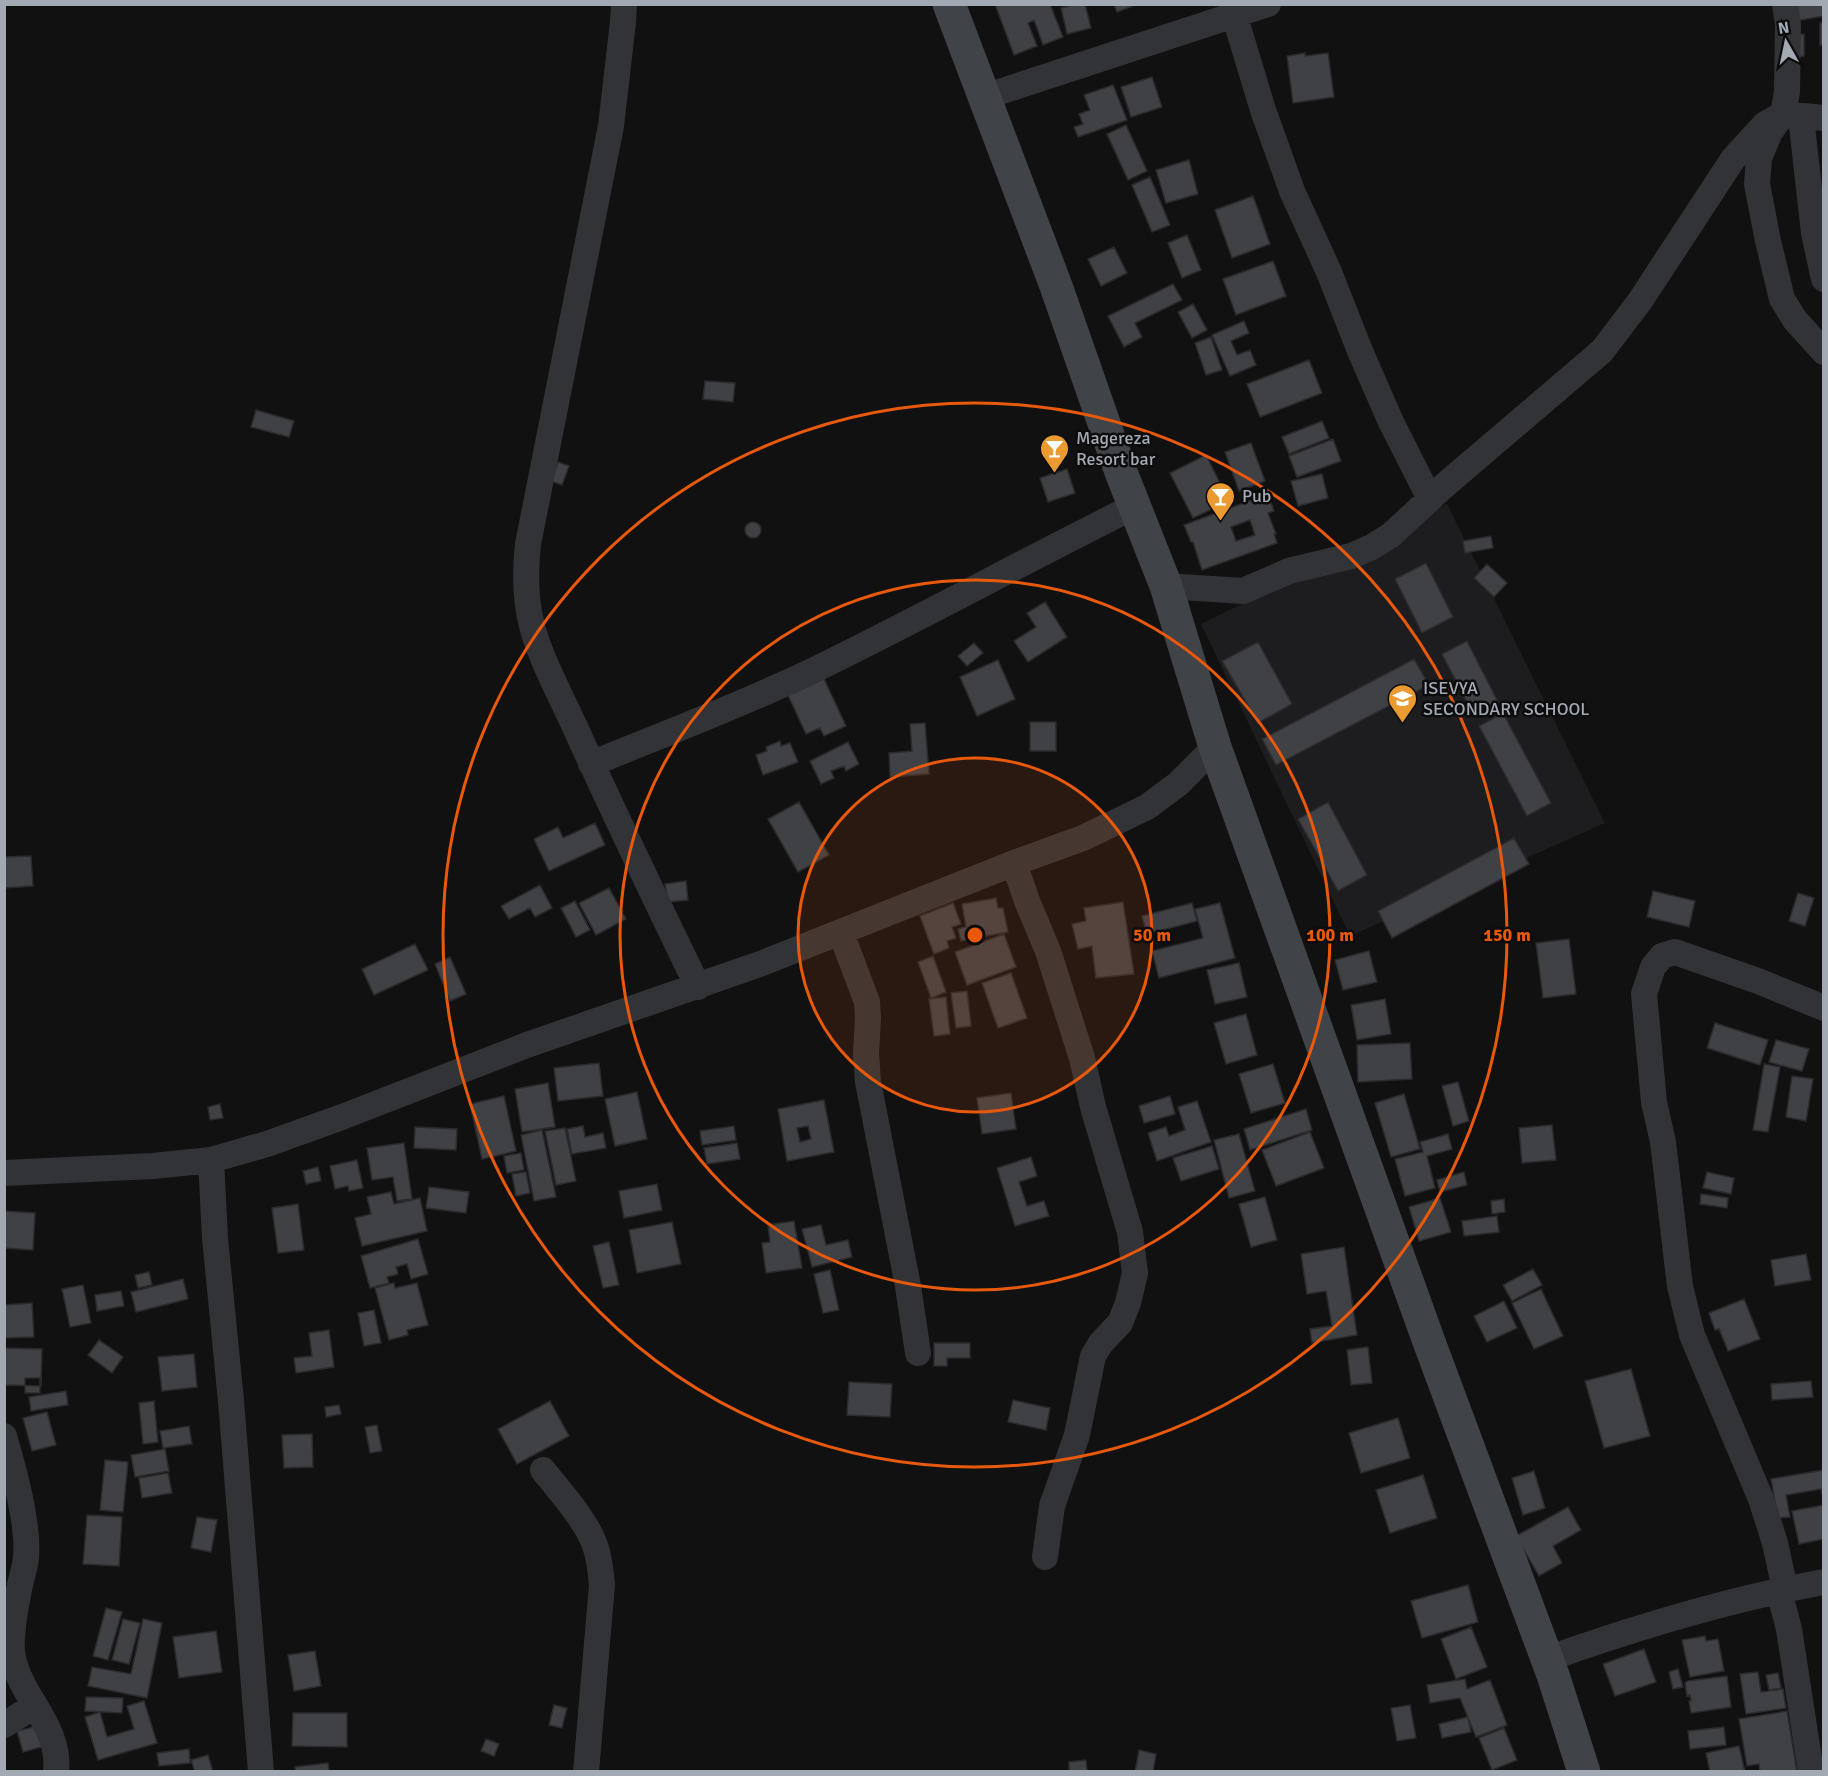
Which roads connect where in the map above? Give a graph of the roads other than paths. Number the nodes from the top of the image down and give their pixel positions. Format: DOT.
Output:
graph roads {
  1 [pos="624,4"];
  2 [pos="949,4"];
  3 [pos="1268,4"];
  4 [pos="1785,4"];
  5 [pos="1234,14"];
  6 [pos="984,97"];
  7 [pos="1802,117"];
  8 [pos="1824,279"];
  9 [pos="1824,352"];
  10 [pos="1430,499"];
  11 [pos="1135,506"];
  12 [pos="1166,586"];
  13 [pos="1215,747"];
  14 [pos="591,764"];
  15 [pos="1014,863"];
  16 [pos="841,933"];
  17 [pos="698,987"];
  18 [pos="1824,1008"];
  19 [pos="211,1160"];
  20 [pos="4,1173"];
  21 [pos="918,1353"];
  22 [pos="4,1436"];
  23 [pos="543,1470"];
  24 [pos="1046,1557"];
  25 [pos="1824,1582"];
  26 [pos="12,1585"];
  27 [pos="1782,1590"];
  28 [pos="1546,1659"];
  29 [pos="34,1707"];
  30 [pos="4,1725"];
  31 [pos="56,1772"];
  32 [pos="261,1772"];
  33 [pos="586,1772"];
  34 [pos="1584,1772"];
  35 [pos="1811,1772"];
  1 -- 14 [label="street"];
  2 -- 6 [label="street"];
  3 -- 5 [label="street"];
  4 -- 7 [label="street"];
  5 -- 6 [label="street"];
  5 -- 10 [label="street"];
  6 -- 11 [label="street"];
  7 -- 8 [label="street"];
  7 -- 9 [label="street"];
  7 -- 10 [label="street"];
  10 -- 12 [label="street"];
  11 -- 12 [label="street"];
  11 -- 14 [label="street"];
  12 -- 13 [label="street"];
  13 -- 15 [label="street"];
  13 -- 28 [label="street"];
  14 -- 17 [label="street"];
  15 -- 16 [label="street"];
  15 -- 24 [label="street"];
  16 -- 17 [label="street"];
  16 -- 21 [label="street"];
  17 -- 19 [label="street"];
  18 -- 27 [label="street"];
  19 -- 20 [label="street"];
  19 -- 32 [label="street"];
  22 -- 26 [label="street"];
  23 -- 33 [label="street"];
  25 -- 27 [label="street"];
  26 -- 29 [label="street"];
  27 -- 28 [label="street"];
  27 -- 35 [label="street"];
  28 -- 34 [label="street"];
  29 -- 30 [label="street"];
  29 -- 31 [label="street"];
}
